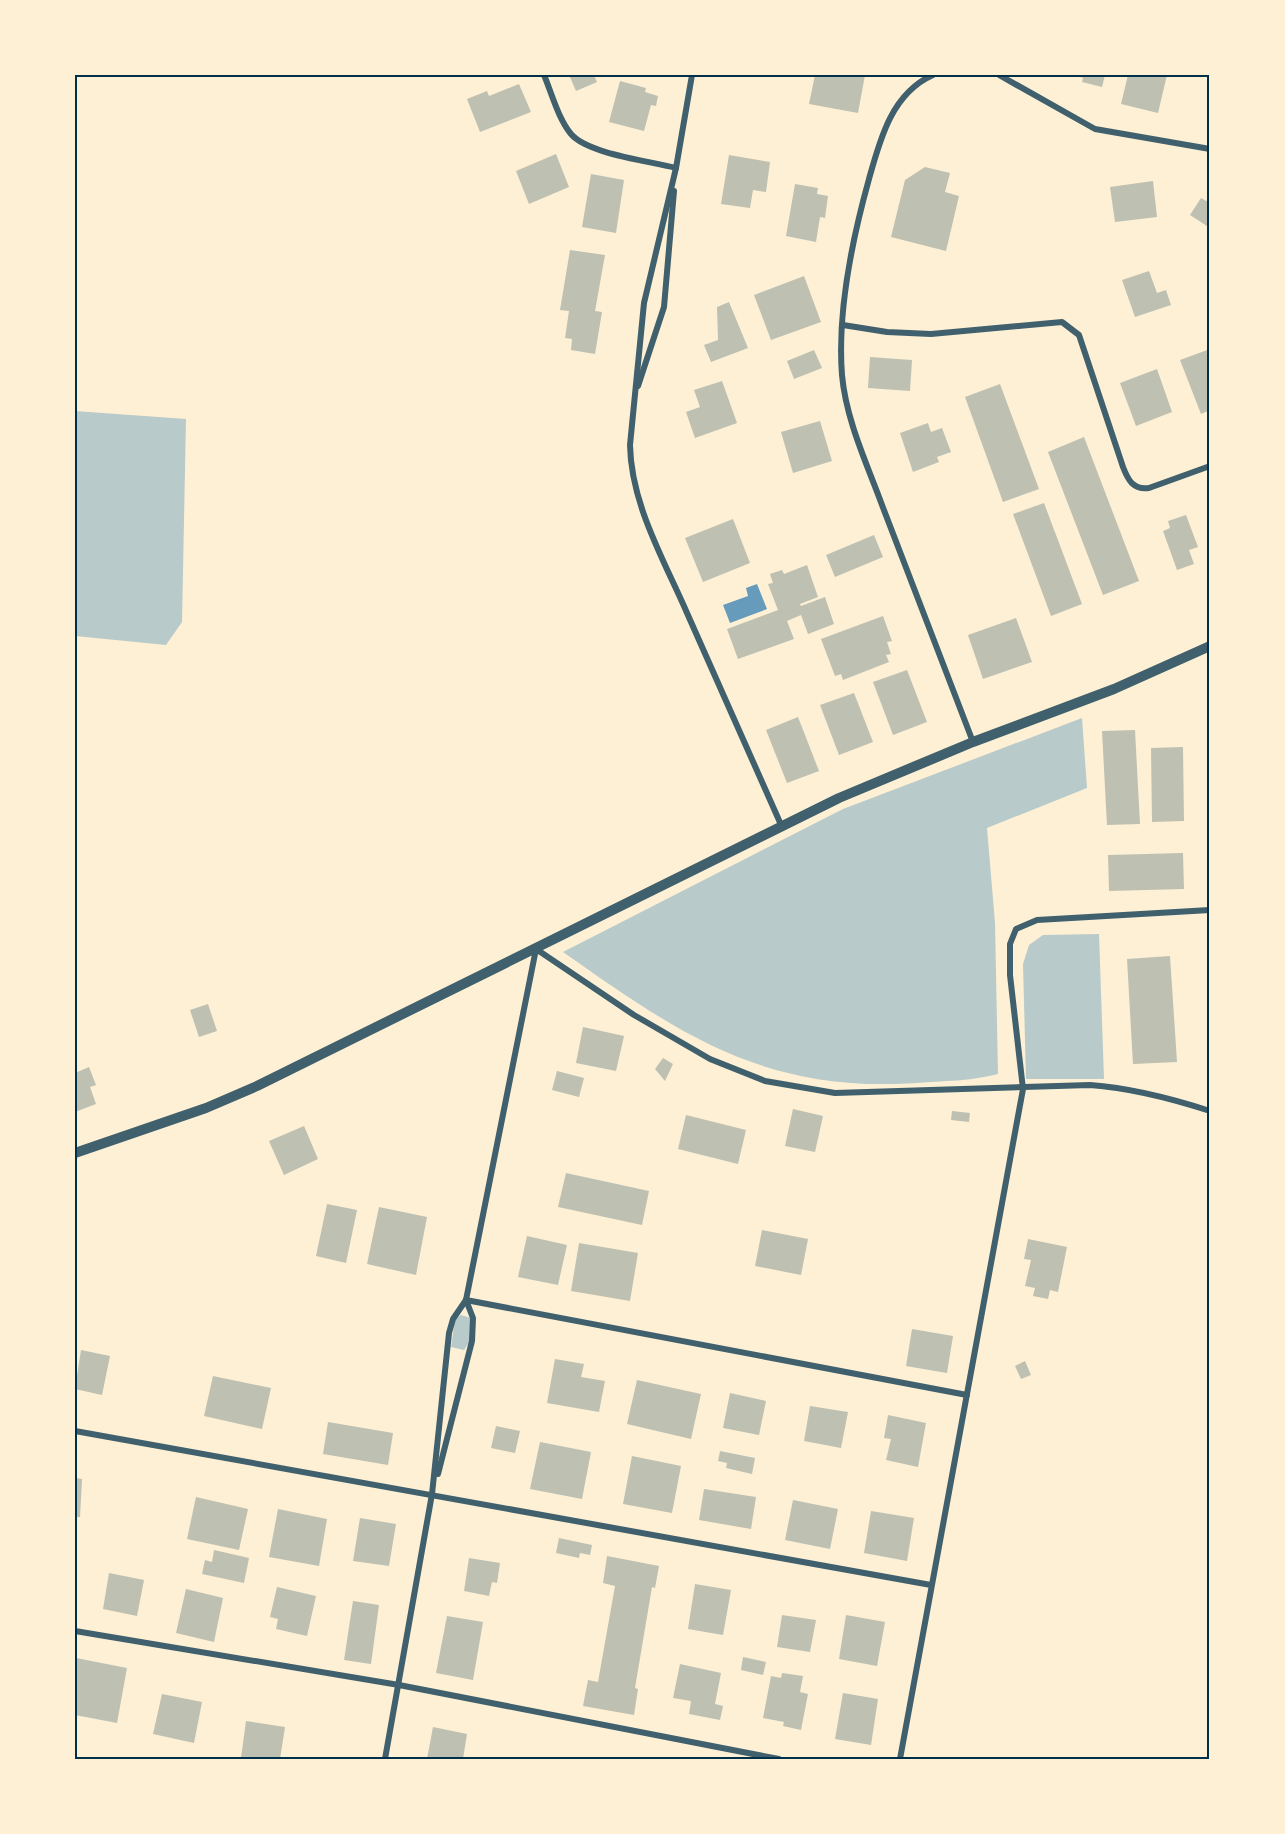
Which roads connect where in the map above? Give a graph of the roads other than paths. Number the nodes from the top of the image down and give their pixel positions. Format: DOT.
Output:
graph roads {
  1 [pos="544,75"];
  2 [pos="692,75"];
  3 [pos="933,75"];
  4 [pos="999,75"];
  5 [pos="1210,149"];
  6 [pos="676,168"];
  7 [pos="843,325"];
  8 [pos="635,395"];
  9 [pos="1210,466"];
  10 [pos="1210,646"];
  11 [pos="973,742"];
  12 [pos="782,826"];
  13 [pos="1210,910"];
  14 [pos="536,950"];
  15 [pos="1023,1089"];
  16 [pos="1210,1111"];
  17 [pos="75,1153"];
  18 [pos="466,1300"];
  19 [pos="967,1395"];
  20 [pos="75,1431"];
  21 [pos="432,1494"];
  22 [pos="931,1585"];
  23 [pos="75,1631"];
  24 [pos="399,1685"];
  25 [pos="385,1759"];
  26 [pos="779,1759"];
  27 [pos="900,1759"];
  1 -- 6 [label="street"];
  2 -- 6 [label="street"];
  3 -- 7 [label="street"];
  4 -- 5 [label="street"];
  6 -- 8 [label="street"];
  6 -- 8 [label="street"];
  7 -- 9 [label="street"];
  7 -- 11 [label="street"];
  8 -- 12 [label="street"];
  10 -- 11 [label="street"];
  11 -- 12 [label="street"];
  12 -- 14 [label="street"];
  13 -- 15 [label="street"];
  14 -- 15 [label="street"];
  14 -- 17 [label="street"];
  14 -- 18 [label="street"];
  15 -- 16 [label="street"];
  15 -- 19 [label="street"];
  18 -- 19 [label="street"];
  18 -- 21 [label="street"];
  18 -- 21 [label="street"];
  19 -- 22 [label="street"];
  20 -- 21 [label="street"];
  21 -- 22 [label="street"];
  21 -- 24 [label="street"];
  22 -- 27 [label="street"];
  23 -- 24 [label="street"];
  24 -- 25 [label="street"];
  24 -- 26 [label="street"];
}
